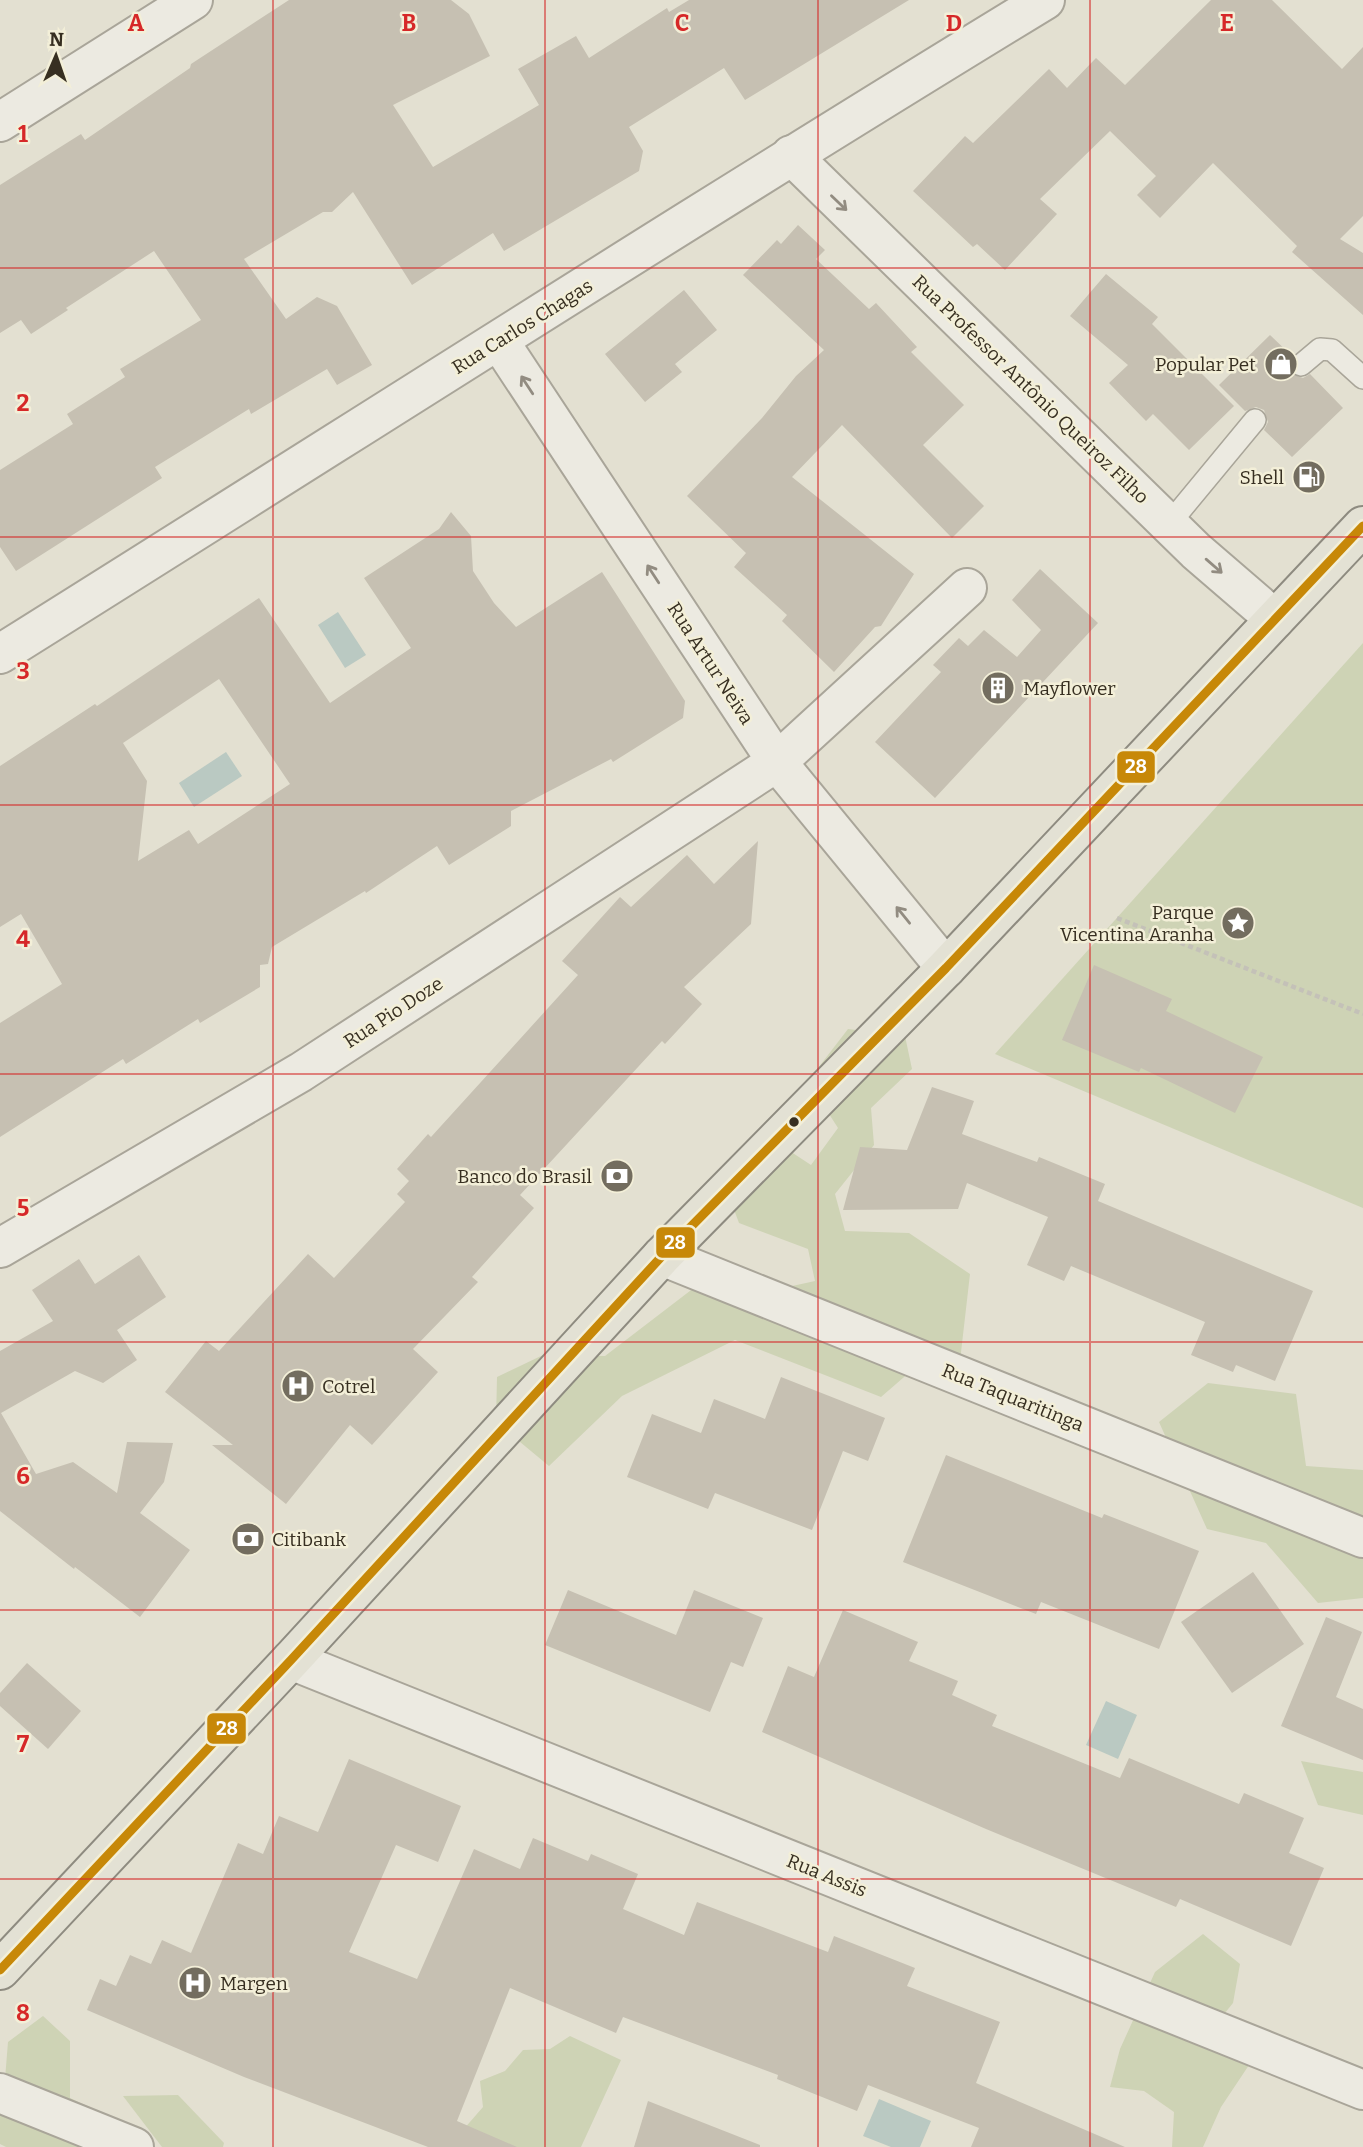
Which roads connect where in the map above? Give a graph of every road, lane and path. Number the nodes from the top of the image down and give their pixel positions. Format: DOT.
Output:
graph roads {
  1 [pos="193,0"];
  2 [pos="1045,0"];
  3 [pos="0,122"];
  4 [pos="790,155"];
  5 [pos="499,341"];
  6 [pos="1301,365"];
  7 [pos="1363,378"];
  8 [pos="1255,420"];
  9 [pos="1169,524"];
  10 [pos="1363,526"];
  11 [pos="967,588"];
  12 [pos="1275,619"];
  13 [pos="0,654"];
  14 [pos="777,762"];
  15 [pos="1117,918"];
  16 [pos="946,968"];
  17 [pos="1363,1014"];
  18 [pos="0,1248"];
  19 [pos="662,1256"];
  20 [pos="1363,1538"];
  21 [pos="291,1660"];
  22 [pos="0,1970"];
  23 [pos="1363,2090"];
  24 [pos="0,2093"];
  25 [pos="134,2147"];
  1 -- 3 [label="street"];
  2 -- 4 [label="street, Rua Carlos Chagas"];
  4 -- 5 [label="street, Rua Carlos Chagas"];
  4 -- 9 [label="street, Rua Professor Antônio Queiroz Filho, one-way"];
  5 -- 13 [label="street, Rua Carlos Chagas"];
  14 -- 5 [label="street, Rua Artur Neiva, one-way"];
  6 -- 7 [label="lane"];
  8 -- 9 [label="lane"];
  9 -- 12 [label="street, Rua Professor Antônio Queiroz Filho, one-way"];
  10 -- 12 [label="main road"];
  11 -- 14 [label="street, Rua Pio Doze"];
  12 -- 16 [label="main road"];
  16 -- 14 [label="street, Rua Artur Neiva, one-way"];
  14 -- 18 [label="street, Rua Pio Doze"];
  15 -- 17 [label="path"];
  16 -- 19 [label="main road"];
  19 -- 20 [label="street, Rua Taquaritinga"];
  19 -- 21 [label="main road"];
  21 -- 22 [label="main road"];
  21 -- 23 [label="street, Rua Assis"];
  24 -- 25 [label="street"];
}
